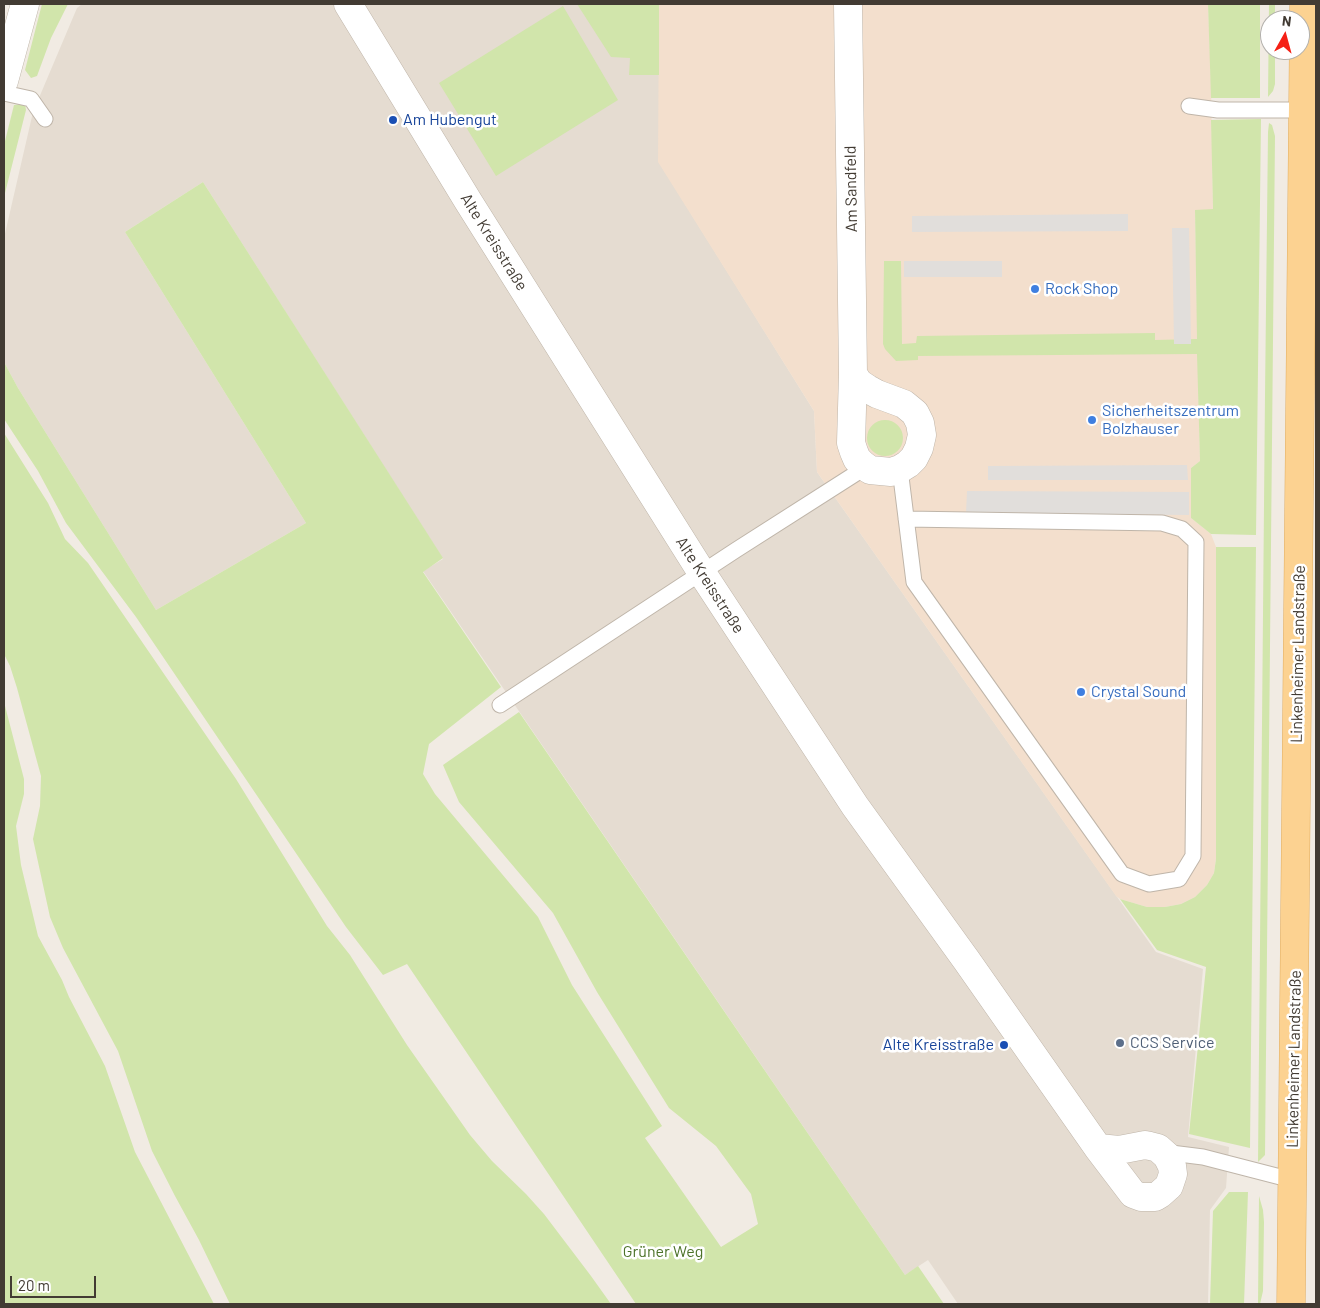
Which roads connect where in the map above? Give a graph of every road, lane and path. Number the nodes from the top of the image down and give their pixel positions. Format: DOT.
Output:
graph roads {
  1 [pos="25,4"];
  2 [pos="348,4"];
  3 [pos="848,4"];
  4 [pos="1304,4"];
  5 [pos="4,81"];
  6 [pos="4,93"];
  7 [pos="1189,106"];
  8 [pos="1303,110"];
  9 [pos="45,119"];
  10 [pos="852,374"];
  11 [pos="866,467"];
  12 [pos="900,469"];
  13 [pos="906,519"];
  14 [pos="702,573"];
  15 [pos="500,705"];
  16 [pos="1098,1148"];
  17 [pos="1163,1152"];
  18 [pos="1292,1180"];
  19 [pos="1291,1304"];
  1 -- 5 [label="street"];
  2 -- 14 [label="street, Alte Kreisstraße"];
  3 -- 10 [label="street, Am Sandfeld"];
  4 -- 8 [label="main road, Linkenheimer Landstraße"];
  6 -- 9 [label="lane"];
  7 -- 8 [label="lane"];
  8 -- 18 [label="main road, Linkenheimer Landstraße"];
  10 -- 11 [label="street, Am Sandfeld"];
  10 -- 12 [label="street"];
  11 -- 12 [label="street"];
  11 -- 14 [label="lane"];
  12 -- 13 [label="lane"];
  13 -- 13 [label="lane"];
  14 -- 15 [label="lane"];
  14 -- 16 [label="street, Alte Kreisstraße"];
  16 -- 17 [label="street"];
  16 -- 17 [label="street, Alte Kreisstraße"];
  17 -- 18 [label="lane"];
  18 -- 19 [label="main road, Linkenheimer Landstraße"];
}
